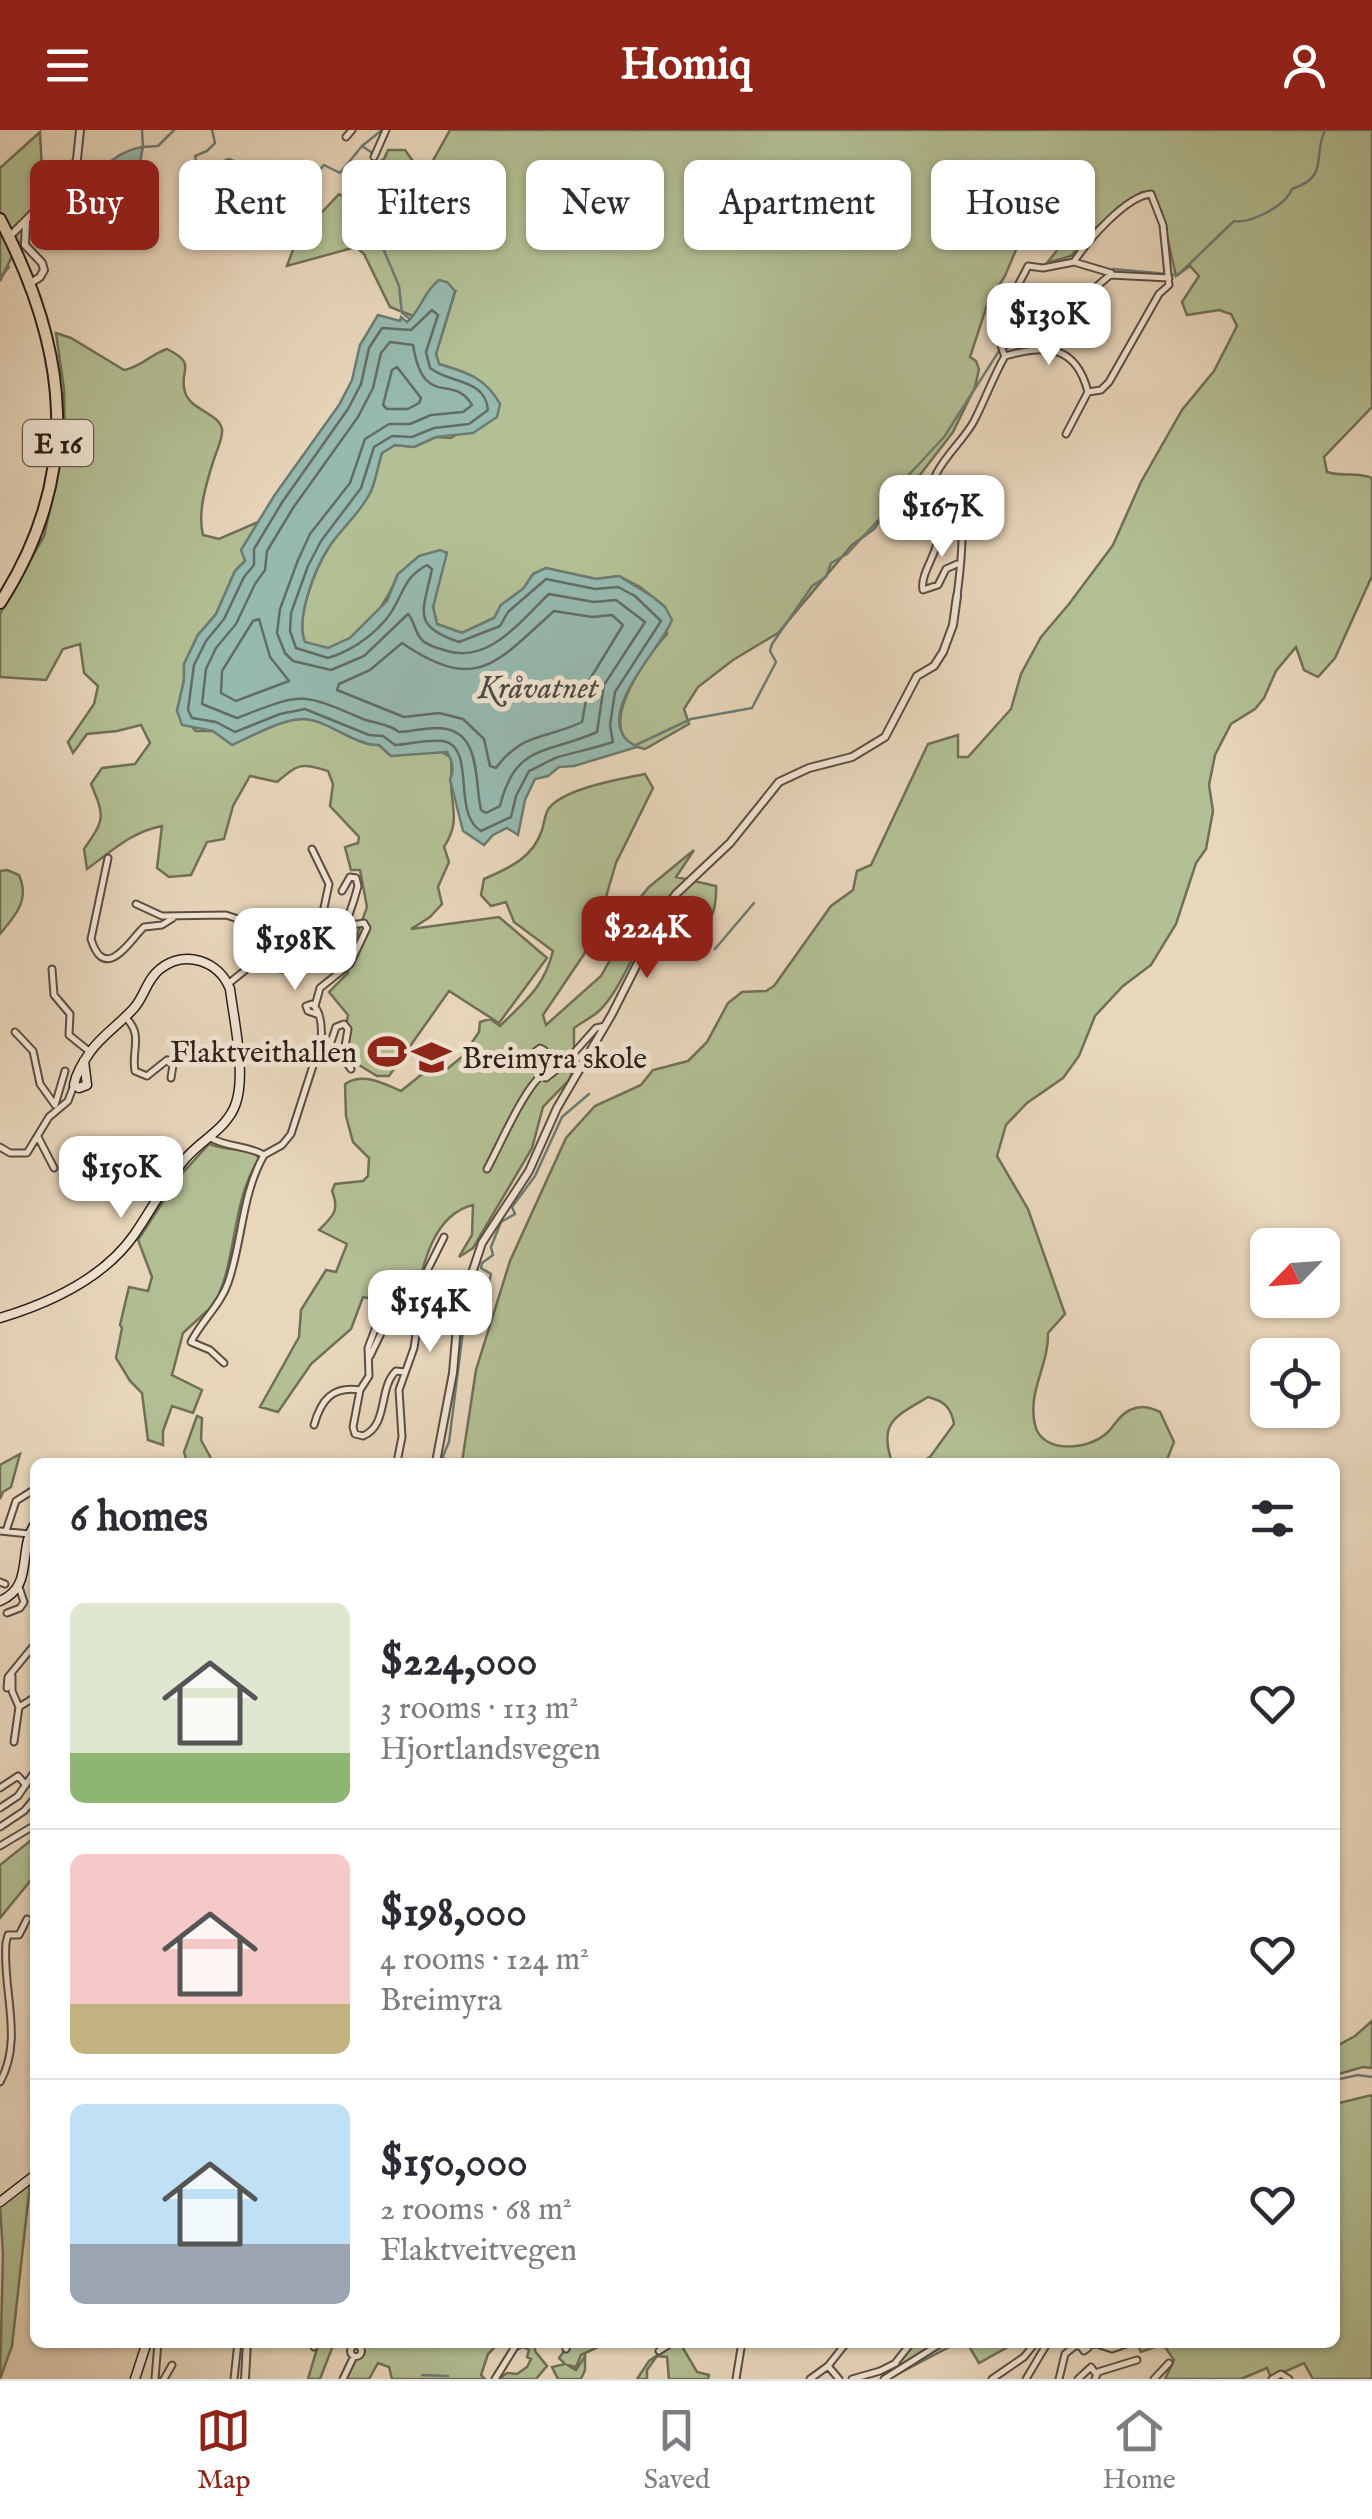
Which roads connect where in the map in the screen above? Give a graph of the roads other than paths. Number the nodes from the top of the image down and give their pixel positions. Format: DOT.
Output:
graph roads {
  1 [pos="80,130"];
  2 [pos="352,130"];
  3 [pos="386,130"];
  4 [pos="346,138"];
  5 [pos="374,157"];
  6 [pos="0,220"];
  7 [pos="26,222"];
  8 [pos="6,240"];
  9 [pos="1074,262"];
  10 [pos="1110,272"];
  11 [pos="1168,275"];
  12 [pos="29,284"];
  13 [pos="1043,348"];
  14 [pos="1002,352"];
  15 [pos="1088,392"];
  16 [pos="1066,434"];
  17 [pos="962,527"];
  18 [pos="959,564"];
  19 [pos="956,596"];
  20 [pos="0,603"];
  21 [pos="312,849"];
  22 [pos="108,858"];
  23 [pos="342,891"];
  24 [pos="136,904"];
  25 [pos="173,918"];
  26 [pos="345,926"];
  27 [pos="254,963"];
  28 [pos="52,969"];
  29 [pos="277,970"];
  30 [pos="228,984"];
  31 [pos="125,1017"];
  32 [pos="605,1026"];
  33 [pos="15,1032"];
  34 [pos="532,1054"];
  35 [pos="87,1056"];
  36 [pos="317,1057"];
  37 [pos="350,1069"];
  38 [pos="65,1071"];
  39 [pos="541,1076"];
  40 [pos="172,1078"];
  41 [pos="74,1085"];
  42 [pos="56,1107"];
  43 [pos="38,1137"];
  44 [pos="210,1137"];
  45 [pos="0,1147"];
  46 [pos="264,1156"];
  47 [pos="54,1168"];
  48 [pos="486,1169"];
  49 [pos="444,1237"];
  50 [pos="384,1308"];
  51 [pos="0,1318"];
  52 [pos="386,1323"];
  53 [pos="368,1359"];
  54 [pos="224,1363"];
  55 [pos="405,1372"];
  56 [pos="360,1390"];
  57 [pos="314,1425"];
  58 [pos="398,1458"];
  59 [pos="437,1458"];
  60 [pos="30,1492"];
  61 [pos="3,1531"];
  62 [pos="30,1534"];
  63 [pos="29,1569"];
  64 [pos="19,1587"];
  65 [pos="0,1601"];
  66 [pos="7,1613"];
  67 [pos="30,1651"];
  68 [pos="12,1676"];
  69 [pos="7,1688"];
  70 [pos="30,1699"];
  71 [pos="19,1707"];
  72 [pos="14,1742"];
  73 [pos="30,1779"];
  74 [pos="26,1785"];
  75 [pos="0,1788"];
  76 [pos="30,1804"];
  77 [pos="0,1808"];
  78 [pos="0,1826"];
  79 [pos="30,1828"];
  80 [pos="0,1846"];
  81 [pos="27,1919"];
  82 [pos="0,1934"];
  83 [pos="8,1935"];
  84 [pos="1,2078"];
  85 [pos="30,2179"];
  86 [pos="0,2202"];
  87 [pos="145,2348"];
  88 [pos="158,2348"];
  89 [pos="237,2348"];
  90 [pos="247,2348"];
  91 [pos="353,2348"];
  92 [pos="515,2348"];
  93 [pos="663,2348"];
  94 [pos="741,2348"];
  95 [pos="842,2348"];
  96 [pos="908,2348"];
  97 [pos="931,2348"];
  98 [pos="1031,2348"];
  99 [pos="1044,2348"];
  100 [pos="1073,2348"];
  101 [pos="658,2351"];
  102 [pos="1137,2360"];
  103 [pos="1169,2363"];
  104 [pos="172,2365"];
  105 [pos="828,2366"];
  106 [pos="898,2366"];
  107 [pos="1293,2370"];
  108 [pos="1282,2374"];
  109 [pos="1095,2377"];
  110 [pos="135,2379"];
  111 [pos="155,2379"];
  112 [pos="164,2379"];
  113 [pos="234,2379"];
  114 [pos="245,2379"];
  115 [pos="343,2379"];
  116 [pos="495,2379"];
  117 [pos="736,2379"];
  118 [pos="810,2379"];
  119 [pos="839,2379"];
  120 [pos="852,2379"];
  121 [pos="884,2379"];
  122 [pos="992,2379"];
  123 [pos="1026,2379"];
  124 [pos="1059,2379"];
  125 [pos="1078,2379"];
  126 [pos="1154,2379"];
  127 [pos="1272,2379"];
  128 [pos="1288,2379"];
  1 -- 7 [label="street"];
  2 -- 4 [label="street"];
  3 -- 5 [label="street"];
  6 -- 12 [label="highway, E 16"];
  7 -- 8 [label="street"];
  7 -- 12 [label="street"];
  9 -- 10 [label="street"];
  9 -- 11 [label="street"];
  9 -- 14 [label="street"];
  10 -- 11 [label="street"];
  10 -- 13 [label="street"];
  11 -- 15 [label="street"];
  12 -- 20 [label="highway, E 16"];
  13 -- 14 [label="street"];
  13 -- 15 [label="street"];
  14 -- 17 [label="street"];
  15 -- 16 [label="street"];
  17 -- 18 [label="street"];
  17 -- 18 [label="street"];
  18 -- 19 [label="street"];
  19 -- 32 [label="street"];
  21 -- 29 [label="street"];
  22 -- 25 [label="street"];
  23 -- 26 [label="street"];
  24 -- 25 [label="street"];
  25 -- 27 [label="street"];
  26 -- 29 [label="street"];
  26 -- 36 [label="street"];
  27 -- 29 [label="street"];
  27 -- 30 [label="street"];
  28 -- 35 [label="street"];
  30 -- 31 [label="main road"];
  30 -- 44 [label="main road"];
  31 -- 35 [label="main road"];
  31 -- 40 [label="street"];
  32 -- 39 [label="street"];
  32 -- 59 [label="street"];
  33 -- 42 [label="street"];
  34 -- 39 [label="street"];
  35 -- 41 [label="main road"];
  36 -- 37 [label="street"];
  36 -- 46 [label="street"];
  38 -- 42 [label="street"];
  39 -- 48 [label="street"];
  41 -- 42 [label="street"];
  42 -- 43 [label="street"];
  43 -- 45 [label="street"];
  43 -- 47 [label="street"];
  44 -- 46 [label="street"];
  44 -- 51 [label="main road"];
  46 -- 54 [label="street"];
  49 -- 55 [label="street"];
  50 -- 53 [label="street"];
  52 -- 53 [label="street"];
  53 -- 56 [label="street"];
  55 -- 56 [label="street"];
  55 -- 58 [label="street"];
  56 -- 57 [label="street"];
  60 -- 61 [label="street"];
  61 -- 62 [label="street"];
  63 -- 64 [label="main road"];
  64 -- 65 [label="main road"];
  64 -- 66 [label="street"];
  67 -- 68 [label="street"];
  68 -- 69 [label="street"];
  68 -- 71 [label="street"];
  70 -- 71 [label="street"];
  71 -- 72 [label="street"];
  73 -- 74 [label="street"];
  74 -- 75 [label="street"];
  74 -- 77 [label="street"];
  76 -- 78 [label="street"];
  79 -- 80 [label="street"];
  81 -- 83 [label="street"];
  82 -- 83 [label="street"];
  83 -- 84 [label="street"];
  85 -- 86 [label="main road"];
  87 -- 110 [label="main road"];
  88 -- 111 [label="street"];
  89 -- 113 [label="street"];
  90 -- 114 [label="street"];
  91 -- 115 [label="street"];
  92 -- 116 [label="street"];
  93 -- 101 [label="street"];
  94 -- 117 [label="street"];
  95 -- 105 [label="street"];
  96 -- 106 [label="street"];
  97 -- 106 [label="street"];
  98 -- 122 [label="street"];
  99 -- 123 [label="street"];
  100 -- 124 [label="street"];
  102 -- 109 [label="street"];
  103 -- 126 [label="street"];
  104 -- 112 [label="street"];
  105 -- 118 [label="street"];
  105 -- 119 [label="street"];
  106 -- 120 [label="street"];
  106 -- 121 [label="street"];
  107 -- 108 [label="street"];
  108 -- 127 [label="street"];
  108 -- 128 [label="street"];
  109 -- 125 [label="street"];
}
